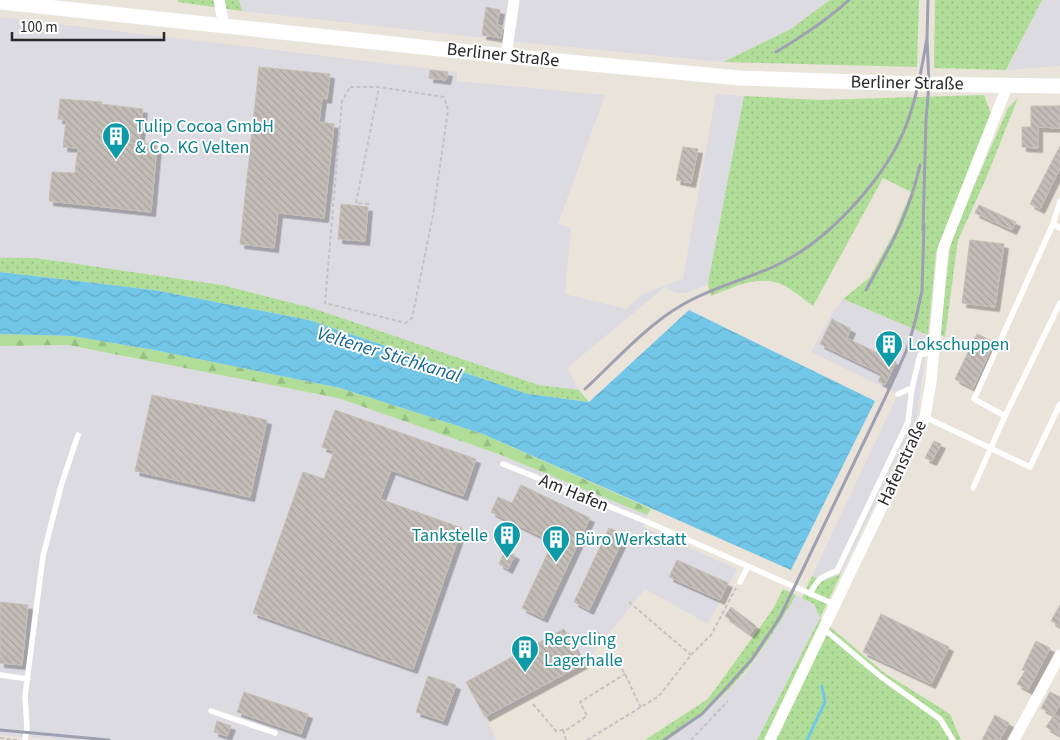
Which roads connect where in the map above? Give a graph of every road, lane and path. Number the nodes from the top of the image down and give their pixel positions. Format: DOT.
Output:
graph roads {
  1 [pos="219,0"];
  2 [pos="514,0"];
  3 [pos="0,2"];
  4 [pos="224,26"];
  5 [pos="506,56"];
  6 [pos="1008,84"];
  7 [pos="1060,86"];
  8 [pos="379,87"];
  9 [pos="1060,201"];
  10 [pos="368,204"];
  11 [pos="1053,224"];
  12 [pos="1060,228"];
  13 [pos="1060,303"];
  14 [pos="933,351"];
  15 [pos="912,388"];
  16 [pos="898,394"];
  17 [pos="1060,404"];
  18 [pos="1005,416"];
  19 [pos="925,417"];
  20 [pos="78,435"];
  21 [pos="991,449"];
  22 [pos="503,464"];
  23 [pos="973,488"];
  24 [pos="748,566"];
  25 [pos="740,582"];
  26 [pos="808,593"];
  27 [pos="629,602"];
  28 [pos="836,605"];
  29 [pos="824,629"];
  30 [pos="597,631"];
  31 [pos="692,654"];
  32 [pos="1060,655"];
  33 [pos="625,674"];
  34 [pos="0,675"];
  35 [pos="28,679"];
  36 [pos="728,701"];
  37 [pos="533,704"];
  38 [pos="642,708"];
  39 [pos="211,711"];
  40 [pos="563,730"];
  41 [pos="275,733"];
  42 [pos="0,738"];
  43 [pos="24,740"];
  44 [pos="566,740"];
  45 [pos="587,740"];
  46 [pos="691,740"];
  47 [pos="770,740"];
  48 [pos="953,740"];
  49 [pos="1014,740"];
  1 -- 4 [label="street"];
  2 -- 5 [label="street"];
  3 -- 4 [label="main road, Berliner Straße"];
  4 -- 5 [label="main road, Berliner Straße"];
  5 -- 6 [label="main road, Berliner Straße"];
  6 -- 7 [label="main road, Berliner Straße"];
  6 -- 14 [label="street, Hafenstraße"];
  8 -- 8 [label="path"];
  8 -- 10 [label="path"];
  9 -- 11 [label="lane"];
  11 -- 12 [label="lane"];
  11 -- 18 [label="lane"];
  13 -- 18 [label="lane"];
  14 -- 15 [label="lane"];
  14 -- 19 [label="street, Hafenstraße"];
  15 -- 16 [label="lane"];
  15 -- 26 [label="lane"];
  17 -- 21 [label="lane"];
  18 -- 21 [label="lane"];
  19 -- 21 [label="lane"];
  19 -- 28 [label="street, Hafenstraße"];
  20 -- 35 [label="lane"];
  21 -- 23 [label="lane"];
  22 -- 24 [label="lane, Am Hafen"];
  24 -- 25 [label="lane"];
  24 -- 26 [label="lane, Am Hafen"];
  25 -- 31 [label="path"];
  26 -- 28 [label="lane"];
  27 -- 31 [label="path"];
  28 -- 29 [label="street, Hafenstraße"];
  29 -- 47 [label="street, Hafenstraße"];
  29 -- 48 [label="lane"];
  30 -- 33 [label="path"];
  31 -- 38 [label="path"];
  32 -- 49 [label="street"];
  33 -- 38 [label="path"];
  33 -- 40 [label="path"];
  34 -- 35 [label="lane"];
  35 -- 43 [label="lane"];
  36 -- 46 [label="path"];
  37 -- 40 [label="path"];
  38 -- 45 [label="path"];
  39 -- 41 [label="lane"];
  40 -- 44 [label="path"];
  42 -- 43 [label="path"];
}
